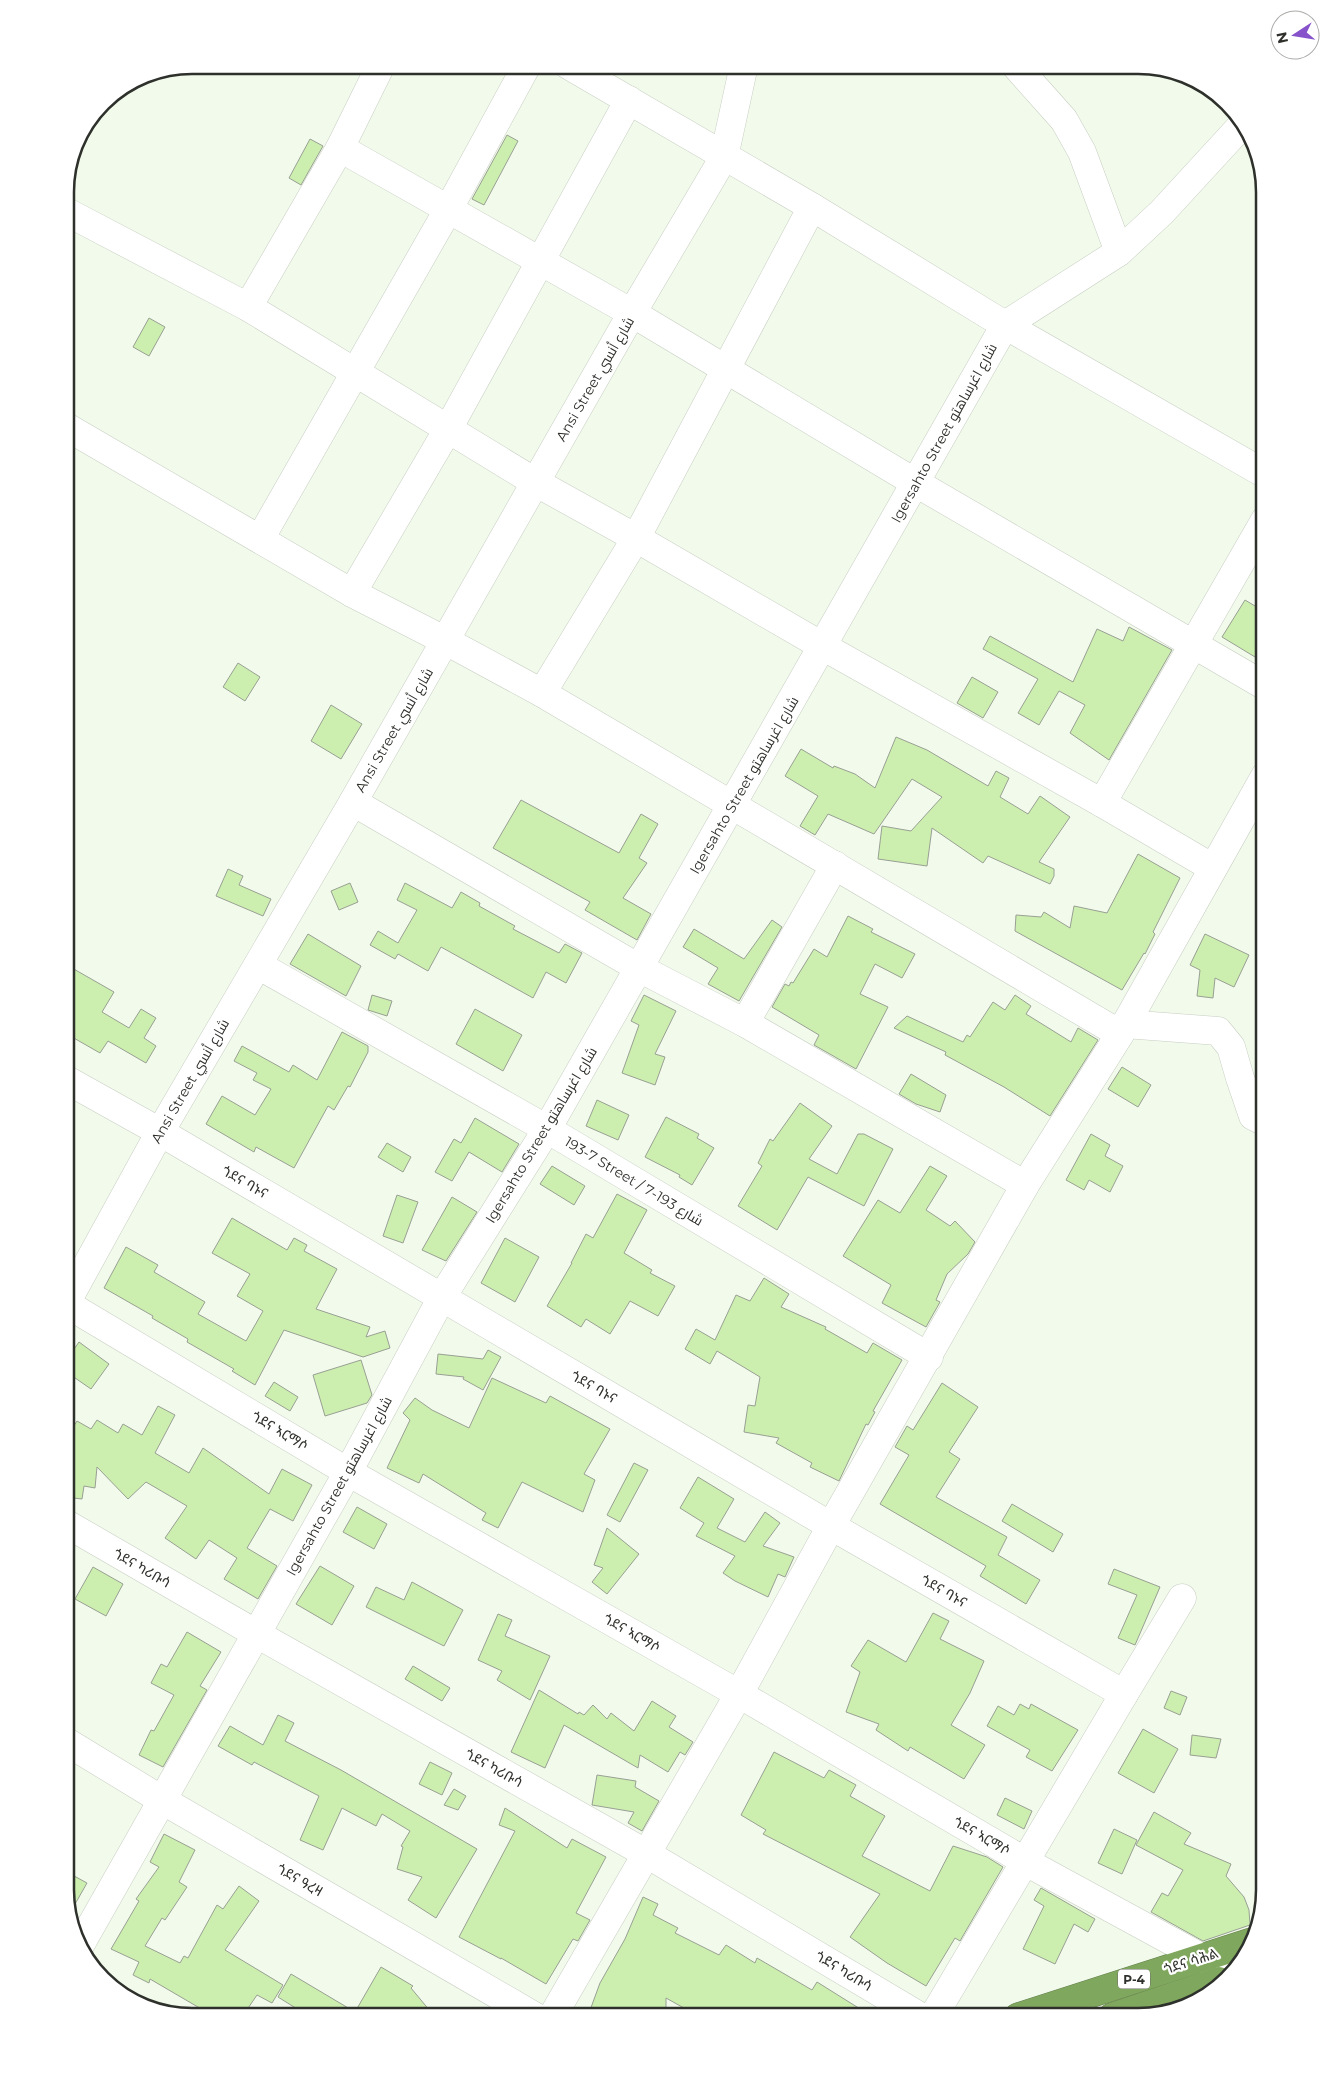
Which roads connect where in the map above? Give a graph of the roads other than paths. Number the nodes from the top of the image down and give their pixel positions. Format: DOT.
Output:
graph roads {
  1 [pos="376,74"];
  2 [pos="521,74"];
  3 [pos="584,74"];
  4 [pos="742,74"];
  5 [pos="1023,74"];
  6 [pos="629,100"];
  7 [pos="1238,129"];
  8 [pos="340,148"];
  9 [pos="724,157"];
  10 [pos="812,207"];
  11 [pos="448,210"];
  12 [pos="74,216"];
  13 [pos="1118,252"];
  14 [pos="541,261"];
  15 [pos="248,307"];
  16 [pos="632,313"];
  17 [pos="1005,325"];
  18 [pos="725,370"];
  19 [pos="355,373"];
  20 [pos="448,429"];
  21 [pos="74,431"];
  22 [pos="1256,469"];
  23 [pos="536,482"];
  24 [pos="916,483"];
  25 [pos="1256,536"];
  26 [pos="636,538"];
  27 [pos="260,539"];
  28 [pos="352,594"];
  29 [pos="446,641"];
  30 [pos="1194,645"];
  31 [pos="824,646"];
  32 [pos="1256,681"];
  33 [pos="542,693"];
  34 [pos="1256,792"];
  35 [pos="353,802"];
  36 [pos="1102,803"];
  37 [pos="733,804"];
  38 [pos="835,865"];
  39 [pos="1213,868"];
  40 [pos="258,965"];
  41 [pos="639,968"];
  42 [pos="746,1023"];
  43 [pos="1122,1029"];
  44 [pos="74,1084"];
  45 [pos="1256,1118"];
  46 [pos="547,1129"];
  47 [pos="160,1132"];
  48 [pos="1025,1185"];
  49 [pos="74,1288"];
  50 [pos="442,1297"];
  51 [pos="74,1309"];
  52 [pos="929,1357"];
  53 [pos="348,1472"];
  54 [pos="831,1526"];
  55 [pos="74,1528"];
  56 [pos="1182,1598"];
  57 [pos="255,1633"];
  58 [pos="739,1694"];
  59 [pos="1124,1694"];
  60 [pos="74,1746"];
  61 [pos="162,1800"];
  62 [pos="647,1854"];
  63 [pos="1026,1862"];
  64 [pos="84,1938"];
  65 [pos="1242,1945"];
  66 [pos="1201,1957"];
  67 [pos="1225,1970"];
  68 [pos="1210,1984"];
  69 [pos="520,2008"];
  70 [pos="557,2008"];
  71 [pos="906,2008"];
  72 [pos="938,2008"];
  73 [pos="1045,2008"];
  74 [pos="1139,2008"];
  1 -- 8 [label="street"];
  2 -- 11 [label="street"];
  3 -- 6 [label="street"];
  4 -- 9 [label="street, Ansi Street شارع أنسي"];
  5 -- 13 [label="street"];
  6 -- 9 [label="street"];
  6 -- 14 [label="street"];
  7 -- 13 [label="street"];
  8 -- 11 [label="street"];
  8 -- 15 [label="street"];
  9 -- 10 [label="street"];
  9 -- 16 [label="street, Ansi Street شارع أنسي"];
  10 -- 17 [label="street"];
  10 -- 18 [label="street"];
  11 -- 14 [label="street"];
  11 -- 19 [label="street"];
  12 -- 15 [label="street"];
  13 -- 17 [label="street"];
  14 -- 16 [label="street"];
  14 -- 20 [label="street"];
  15 -- 19 [label="street"];
  16 -- 18 [label="street"];
  16 -- 23 [label="street, Ansi Street شارع أنسي"];
  17 -- 22 [label="street"];
  17 -- 24 [label="street, Igersahto Street شارع اغرساهتو"];
  18 -- 24 [label="street"];
  18 -- 26 [label="street"];
  19 -- 20 [label="street"];
  19 -- 27 [label="street"];
  20 -- 23 [label="street"];
  20 -- 28 [label="street"];
  21 -- 27 [label="street"];
  23 -- 26 [label="street"];
  23 -- 29 [label="street, Ansi Street شارع أنسي"];
  24 -- 30 [label="street"];
  24 -- 31 [label="street, Igersahto Street شارع اغرساهتو"];
  25 -- 30 [label="street"];
  26 -- 31 [label="street"];
  26 -- 33 [label="street"];
  27 -- 28 [label="street"];
  28 -- 29 [label="street"];
  29 -- 33 [label="street"];
  29 -- 35 [label="street, Ansi Street شارع أنسي"];
  30 -- 32 [label="street"];
  30 -- 36 [label="street"];
  31 -- 36 [label="street"];
  31 -- 37 [label="street, Igersahto Street شارع اغرساهتو"];
  33 -- 37 [label="street"];
  34 -- 39 [label="street"];
  35 -- 40 [label="street, Ansi Street شارع أنسي"];
  35 -- 41 [label="street"];
  36 -- 39 [label="street"];
  37 -- 38 [label="street"];
  37 -- 41 [label="street, Igersahto Street شارع اغرساهتو"];
  38 -- 42 [label="street"];
  38 -- 43 [label="street"];
  39 -- 43 [label="street"];
  40 -- 46 [label="street, 193-7 Street / شارع 193-7"];
  40 -- 47 [label="street, Ansi Street شارع أنسي"];
  41 -- 42 [label="street"];
  41 -- 46 [label="street, Igersahto Street شارع اغرساهتو"];
  42 -- 48 [label="street"];
  43 -- 45 [label="street"];
  43 -- 48 [label="street"];
  44 -- 47 [label="street, ጎደና ባኑና"];
  46 -- 50 [label="street, Igersahto Street شارع اغرساهتو"];
  46 -- 52 [label="street, 193-7 Street / شارع 193-7"];
  47 -- 49 [label="street, Ansi Street شارع أنسي"];
  47 -- 50 [label="street, ጎደና ባኑና"];
  48 -- 52 [label="street"];
  50 -- 53 [label="street, Igersahto Street شارع اغرساهتو"];
  50 -- 54 [label="street, ጎደና ባኑና"];
  51 -- 53 [label="street, ጎደና ኣርማሶ"];
  52 -- 54 [label="street"];
  53 -- 57 [label="street, Igersahto Street شارع اغرساهتو"];
  53 -- 58 [label="street, ጎደና ኣርማሶ"];
  54 -- 58 [label="street"];
  54 -- 59 [label="street, ጎደና ባኑና"];
  55 -- 57 [label="street, ጎደና ካሪቡሳ"];
  56 -- 59 [label="street"];
  57 -- 61 [label="street, Igersahto Street شارع اغرساهتو"];
  57 -- 62 [label="street, ጎደና ካሪቡሳ"];
  58 -- 62 [label="street"];
  58 -- 63 [label="street, ጎደና ኣርማሶ"];
  59 -- 63 [label="street"];
  60 -- 61 [label="street, ጎደና ዓረዛ"];
  61 -- 64 [label="street, Igersahto Street شارع اغرساهتو"];
  61 -- 69 [label="street, ጎደና ዓረዛ"];
  62 -- 70 [label="street"];
  62 -- 71 [label="street, ጎደና ካሪቡሳ"];
  63 -- 66 [label="street, ጎደና ኣርማሶ"];
  63 -- 72 [label="street"];
  65 -- 66 [label="highway, ጎደና ሳሕል / P-4"];
  66 -- 67 [label="street, ጎደና ኣርማሶ"];
  66 -- 73 [label="highway, ጎደና ሳሕል / P-4"];
  68 -- 74 [label="highway, P-4"];
}
